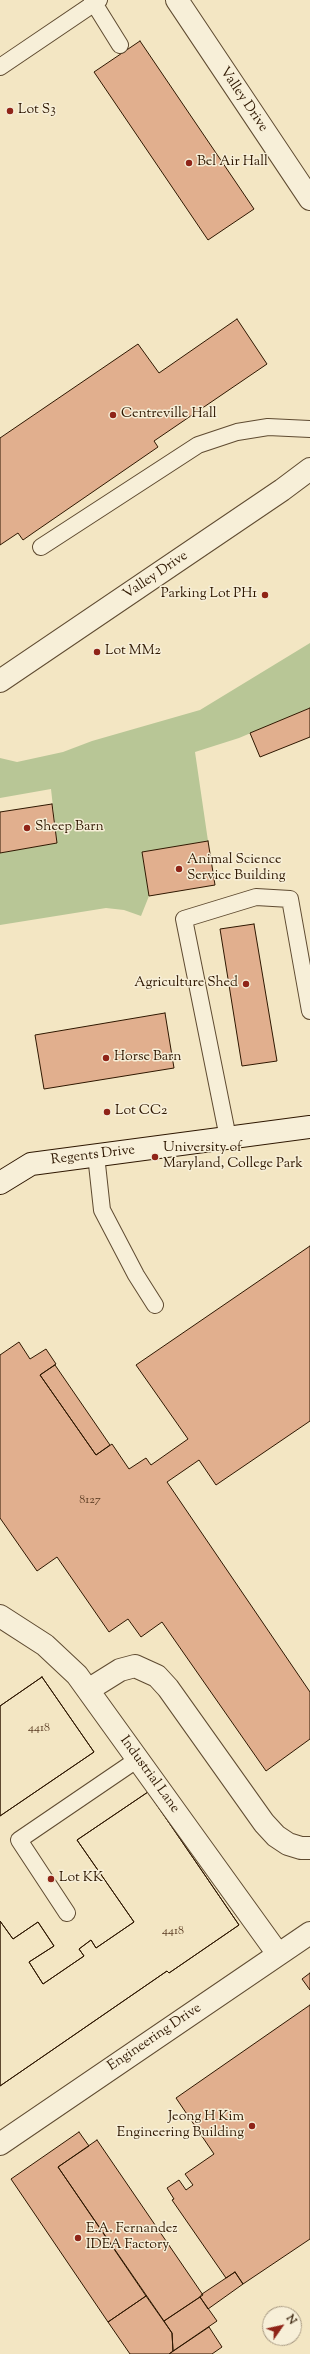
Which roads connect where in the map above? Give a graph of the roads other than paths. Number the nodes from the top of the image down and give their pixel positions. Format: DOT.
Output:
graph roads {
  1 [pos="177,0"];
  2 [pos="95,1"];
  3 [pos="120,45"];
  4 [pos="0,67"];
  5 [pos="310,199"];
  6 [pos="310,429"];
  7 [pos="310,469"];
  8 [pos="41,547"];
  9 [pos="0,681"];
  10 [pos="310,1011"];
  11 [pos="310,1127"];
  12 [pos="228,1138"];
  13 [pos="96,1156"];
  14 [pos="2,1176"];
  15 [pos="155,1304"];
  16 [pos="0,1616"];
  17 [pos="88,1690"];
  18 [pos="138,1758"];
  19 [pos="310,1848"];
  20 [pos="68,1913"];
  21 [pos="310,1933"];
  22 [pos="278,1954"];
  23 [pos="0,2144"];
  1 -- 5 [label="street, Valley Drive"];
  2 -- 3 [label="lane"];
  2 -- 4 [label="lane"];
  6 -- 8 [label="lane"];
  7 -- 9 [label="street, Valley Drive"];
  10 -- 12 [label="lane"];
  11 -- 12 [label="street, Regents Drive"];
  12 -- 13 [label="street, Regents Drive"];
  13 -- 14 [label="street, Regents Drive"];
  13 -- 15 [label="lane"];
  16 -- 17 [label="street, Industrial Lane"];
  17 -- 18 [label="street, Industrial Lane"];
  17 -- 19 [label="street"];
  18 -- 20 [label="lane"];
  18 -- 22 [label="street, Industrial Lane"];
  21 -- 22 [label="street, Engineering Drive"];
  22 -- 23 [label="street, Engineering Drive"];
}
